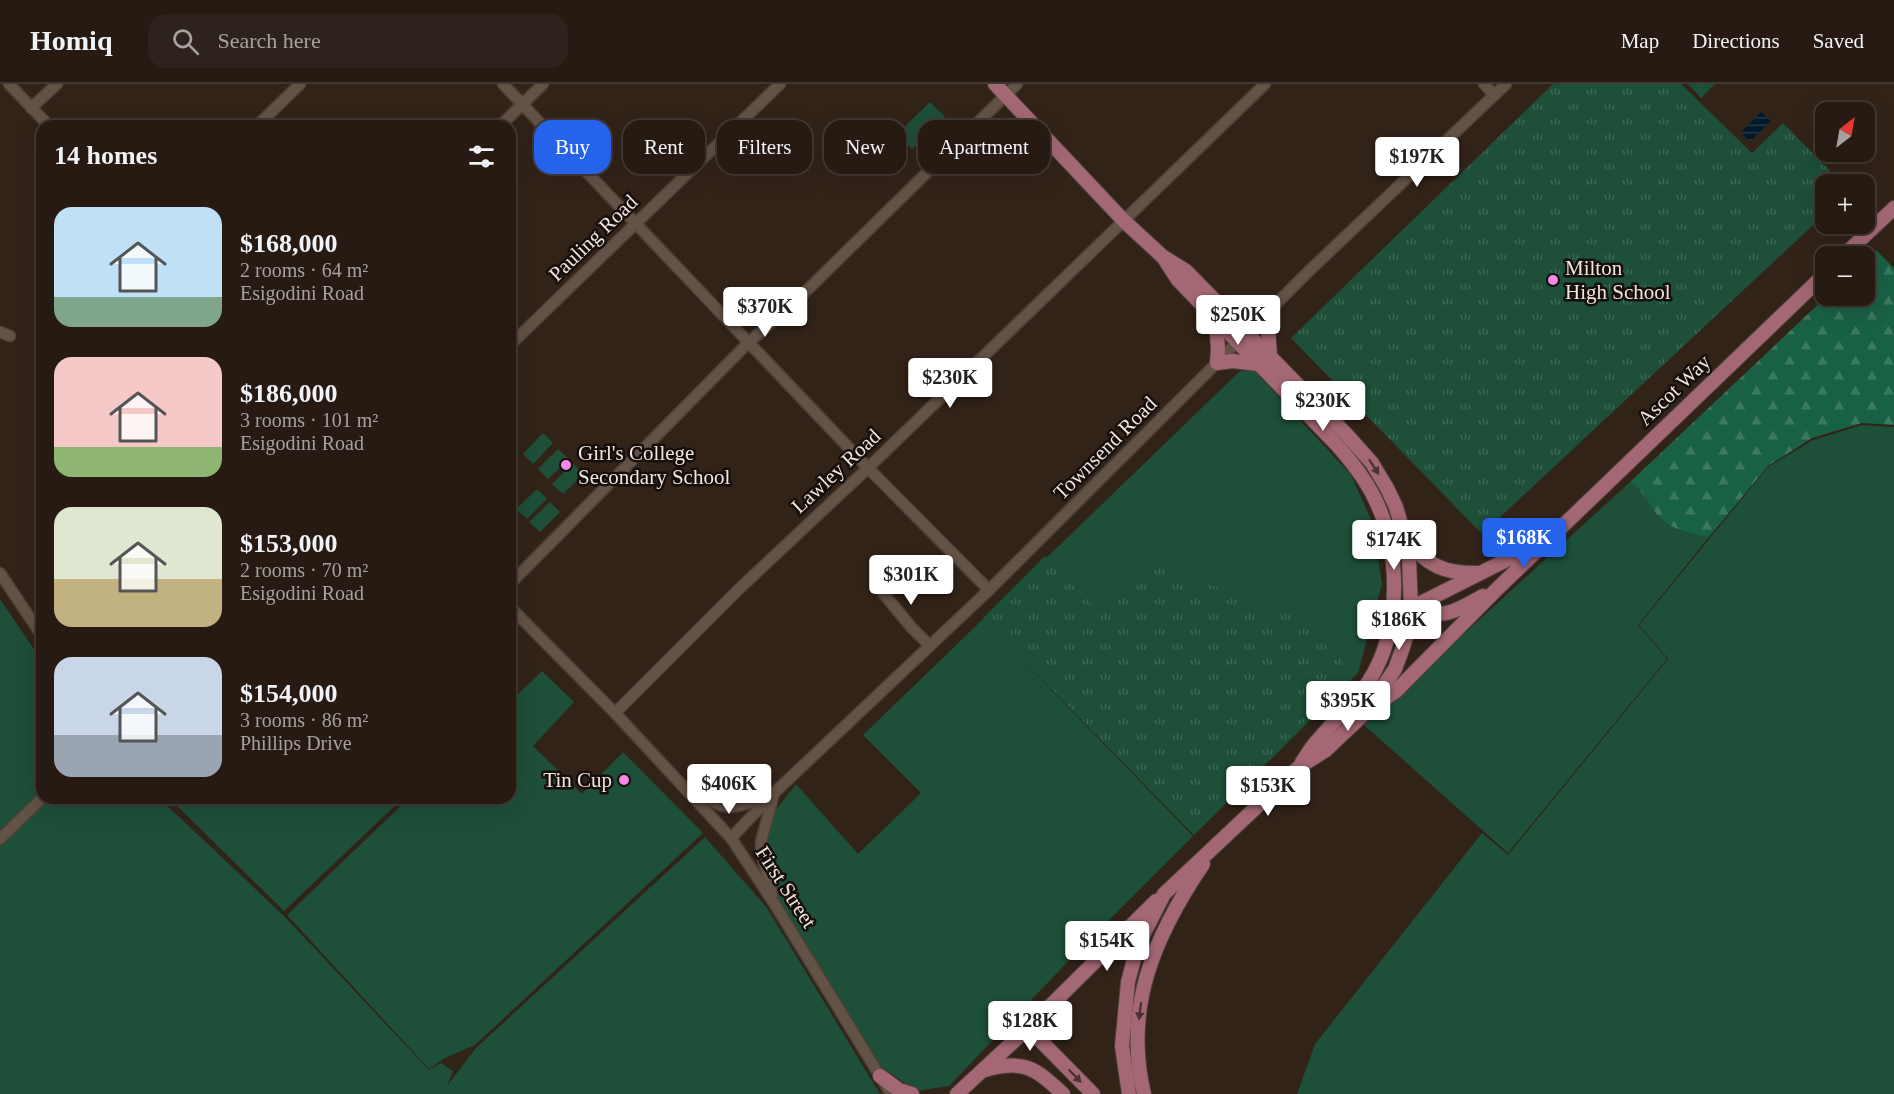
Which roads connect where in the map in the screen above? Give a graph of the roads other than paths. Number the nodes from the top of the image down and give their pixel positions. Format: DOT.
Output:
graph roads {
  1 [pos="9,84"];
  2 [pos="57,84"];
  3 [pos="300,84"];
  4 [pos="503,84"];
  5 [pos="543,84"];
  6 [pos="780,84"];
  7 [pos="995,84"];
  8 [pos="1017,84"];
  9 [pos="1265,84"];
  10 [pos="1484,84"];
  11 [pos="1506,84"];
  12 [pos="1005,95"];
  13 [pos="1494,95"];
  14 [pos="522,104"];
  15 [pos="31,108"];
  16 [pos="43,120"];
  17 [pos="263,120"];
  18 [pos="506,120"];
  19 [pos="1894,208"];
  20 [pos="1124,221"];
  21 [pos="636,224"];
  22 [pos="1854,246"];
  23 [pos="1815,284"];
  24 [pos="1267,314"];
  25 [pos="1221,316"];
  26 [pos="1243,338"];
  27 [pos="516,339"];
  28 [pos="749,342"];
  29 [pos="1264,360"];
  30 [pos="1217,363"];
  31 [pos="868,468"];
  32 [pos="1387,530"];
  33 [pos="1403,531"];
  34 [pos="1551,537"];
  35 [pos="901,564"];
  36 [pos="0,573"];
  37 [pos="1482,573"];
  38 [pos="516,578"];
  39 [pos="988,590"];
  40 [pos="1496,590"];
  41 [pos="1411,608"];
  42 [pos="516,613"];
  43 [pos="36,627"];
  44 [pos="930,646"];
  45 [pos="1370,679"];
  46 [pos="1366,712"];
  47 [pos="615,713"];
  48 [pos="1299,767"];
  49 [pos="679,782"];
  50 [pos="774,793"];
  51 [pos="36,804"];
  52 [pos="731,838"];
  53 [pos="0,839"];
  54 [pos="1216,845"];
  55 [pos="1164,894"];
  56 [pos="774,903"];
  57 [pos="1028,1028"];
  58 [pos="981,1071"];
  59 [pos="880,1076"];
  60 [pos="955,1093"];
  61 [pos="891,1094"];
  62 [pos="912,1094"];
  63 [pos="1063,1094"];
  64 [pos="1093,1094"];
  65 [pos="1129,1094"];
  66 [pos="1144,1094"];
  1 -- 15 [label="street"];
  2 -- 15 [label="street"];
  3 -- 17 [label="street"];
  4 -- 14 [label="street"];
  5 -- 14 [label="street"];
  6 -- 21 [label="street, Pauling Road"];
  7 -- 12 [label="main road"];
  8 -- 12 [label="street"];
  9 -- 20 [label="street, Lawley Road"];
  10 -- 13 [label="street"];
  11 -- 13 [label="street, Townsend Road"];
  12 -- 20 [label="main road"];
  12 -- 28 [label="street"];
  13 -- 24 [label="street, Townsend Road"];
  14 -- 18 [label="street"];
  14 -- 21 [label="street"];
  15 -- 16 [label="street"];
  19 -- 22 [label="main road"];
  20 -- 25 [label="main road"];
  20 -- 31 [label="street, Lawley Road"];
  21 -- 27 [label="street, Pauling Road"];
  21 -- 28 [label="street"];
  23 -- 34 [label="main road, Ascot Way"];
  24 -- 25 [label="main road"];
  24 -- 26 [label="street, Townsend Road"];
  24 -- 29 [label="main road"];
  25 -- 26 [label="main road"];
  25 -- 30 [label="main road"];
  26 -- 29 [label="main road"];
  26 -- 30 [label="street, Townsend Road"];
  28 -- 31 [label="street"];
  28 -- 38 [label="street"];
  29 -- 30 [label="main road"];
  29 -- 32 [label="main road"];
  29 -- 33 [label="main road, one-way"];
  30 -- 39 [label="street, Townsend Road"];
  31 -- 39 [label="street"];
  31 -- 47 [label="street, Lawley Road"];
  32 -- 41 [label="main road"];
  32 -- 45 [label="main road"];
  33 -- 37 [label="main road"];
  33 -- 41 [label="main road"];
  34 -- 37 [label="main road"];
  34 -- 40 [label="main road, Ascot Way"];
  35 -- 44 [label="street"];
  36 -- 43 [label="street"];
  37 -- 41 [label="main road"];
  39 -- 44 [label="street, Townsend Road"];
  40 -- 41 [label="main road"];
  40 -- 46 [label="main road, Ascot Way"];
  41 -- 45 [label="main road"];
  41 -- 46 [label="main road"];
  42 -- 47 [label="street, First Street"];
  44 -- 50 [label="street, Townsend Road"];
  45 -- 48 [label="main road"];
  46 -- 48 [label="main road"];
  47 -- 49 [label="street, First Street"];
  48 -- 54 [label="main road"];
  49 -- 50 [label="street"];
  49 -- 52 [label="street, First Street"];
  50 -- 52 [label="street, Townsend Road"];
  50 -- 56 [label="street"];
  51 -- 53 [label="street"];
  52 -- 56 [label="street, First Street"];
  54 -- 55 [label="main road"];
  54 -- 66 [label="main road, one-way"];
  55 -- 57 [label="main road"];
  55 -- 65 [label="main road"];
  56 -- 59 [label="street, First Street"];
  57 -- 58 [label="main road"];
  57 -- 64 [label="main road, one-way"];
  58 -- 60 [label="main road"];
  58 -- 63 [label="main road"];
  59 -- 61 [label="street, First Street"];
  59 -- 62 [label="main road"];
}
